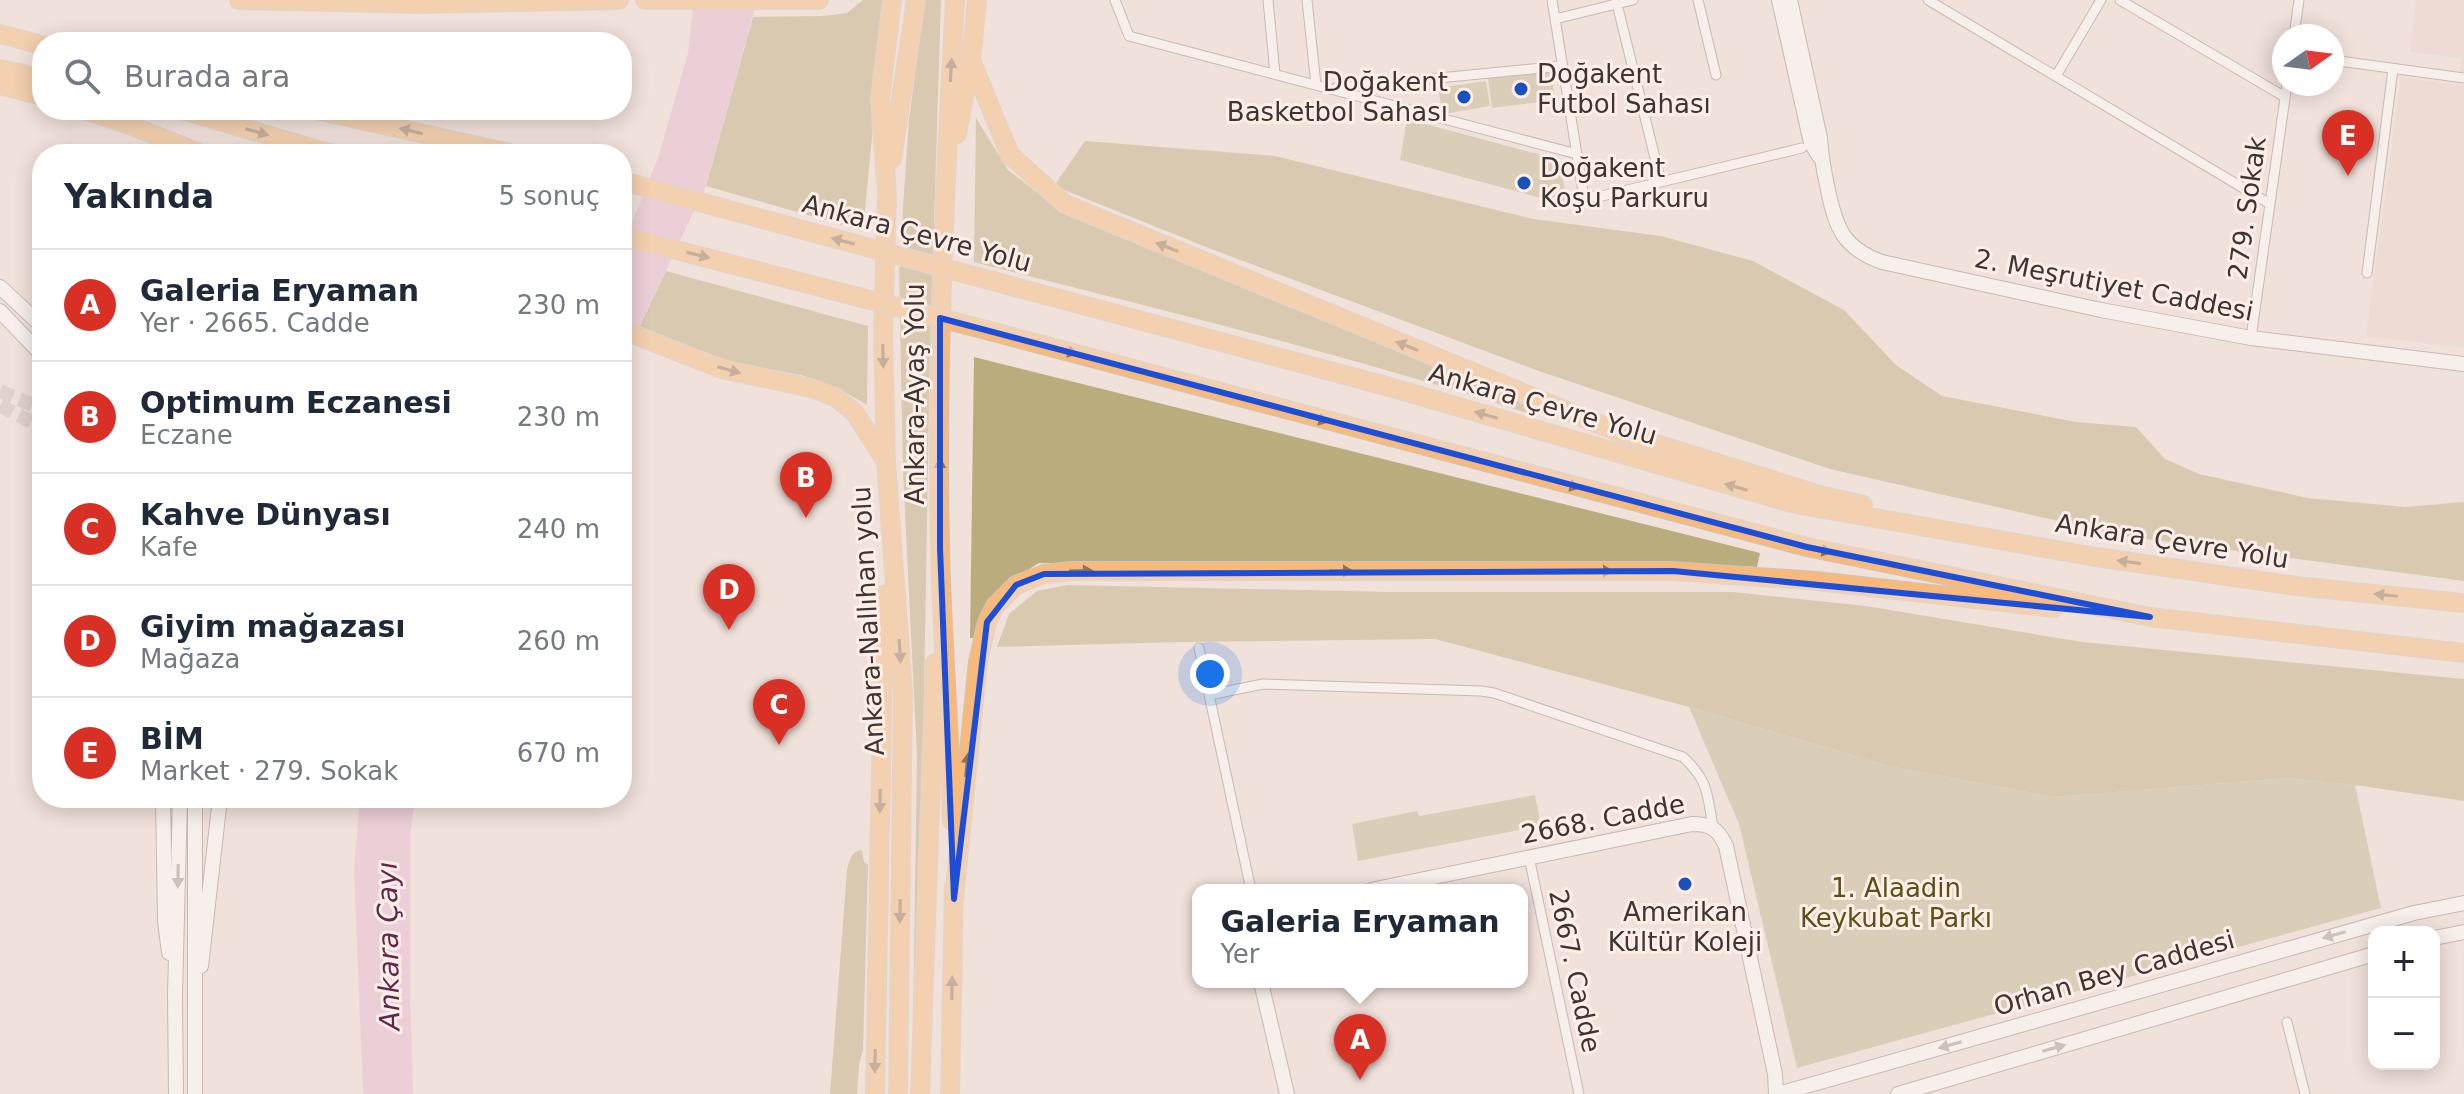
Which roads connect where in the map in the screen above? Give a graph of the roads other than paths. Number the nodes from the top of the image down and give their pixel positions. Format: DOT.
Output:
graph roads {
  1 [pos="239,0"];
  2 [pos="619,0"];
  3 [pos="645,0"];
  4 [pos="819,0"];
  5 [pos="892,0"];
  6 [pos="916,0"];
  7 [pos="955,0"];
  8 [pos="977,0"];
  9 [pos="1115,0"];
  10 [pos="1268,0"];
  11 [pos="1307,0"];
  12 [pos="1552,0"];
  13 [pos="1633,0"];
  14 [pos="1698,0"];
  15 [pos="1779,0"];
  16 [pos="1790,0"];
  17 [pos="1928,0"];
  18 [pos="2101,0"];
  19 [pos="2120,0"];
  20 [pos="2299,0"];
  21 [pos="781,1"];
  22 [pos="1616,2"];
  23 [pos="1555,19"];
  24 [pos="2296,24"];
  25 [pos="0,34"];
  26 [pos="32,42"];
  27 [pos="971,60"];
  28 [pos="2344,62"];
  29 [pos="1562,66"];
  30 [pos="0,69"];
  31 [pos="2393,69"];
  32 [pos="1275,74"];
  33 [pos="1716,75"];
  34 [pos="32,76"];
  35 [pos="2056,76"];
  36 [pos="2464,78"];
  37 [pos="0,85"];
  38 [pos="1316,85"];
  39 [pos="1329,89"];
  40 [pos="32,93"];
  41 [pos="2285,97"];
  42 [pos="115,120"];
  43 [pos="216,120"];
  44 [pos="361,120"];
  45 [pos="177,144"];
  46 [pos="298,144"];
  47 [pos="469,144"];
  48 [pos="1802,148"];
  49 [pos="1577,154"];
  50 [pos="1821,159"];
  51 [pos="1661,182"];
  52 [pos="632,184"];
  53 [pos="887,194"];
  54 [pos="2270,204"];
  55 [pos="944,208"];
  56 [pos="632,239"];
  57 [pos="2367,273"];
  58 [pos="0,287"];
  59 [pos="0,311"];
  60 [pos="32,317"];
  61 [pos="632,334"];
  62 [pos="2251,338"];
  63 [pos="32,345"];
  64 [pos="2464,364"];
  65 [pos="886,461"];
  66 [pos="890,527"];
  67 [pos="940,548"];
  68 [pos="2096,557"];
  69 [pos="2464,603"];
  70 [pos="2150,617"];
  71 [pos="1199,648"];
  72 [pos="2464,653"];
  73 [pos="1209,695"];
  74 [pos="163,808"];
  75 [pos="180,808"];
  76 [pos="195,808"];
  77 [pos="219,808"];
  78 [pos="1713,827"];
  79 [pos="1529,857"];
  80 [pos="1250,884"];
  81 [pos="1400,884"];
  82 [pos="954,899"];
  83 [pos="2464,903"];
  84 [pos="2464,932"];
  85 [pos="2440,937"];
  86 [pos="2368,956"];
  87 [pos="1262,988"];
  88 [pos="2287,1022"];
  89 [pos="194,1030"];
  90 [pos="176,1032"];
  91 [pos="1806,1090"];
  92 [pos="176,1094"];
  93 [pos="195,1094"];
  94 [pos="875,1094"];
  95 [pos="898,1094"];
  96 [pos="920,1094"];
  97 [pos="950,1094"];
  98 [pos="1287,1094"];
  99 [pos="1579,1094"];
  100 [pos="1777,1094"];
  101 [pos="1898,1094"];
  102 [pos="2305,1094"];
  1 -- 2 [label="highway"];
  3 -- 21 [label="highway"];
  4 -- 21 [label="highway"];
  5 -- 53 [label="highway"];
  6 -- 53 [label="highway"];
  55 -- 7 [label="highway, Ankara-Ayaş Yolu, one-way"];
  8 -- 27 [label="highway"];
  9 -- 32 [label="street"];
  10 -- 32 [label="street"];
  11 -- 38 [label="street"];
  12 -- 23 [label="street"];
  13 -- 22 [label="street"];
  14 -- 33 [label="street"];
  15 -- 50 [label="main road, 2. Meşrutiyet Caddesi"];
  16 -- 50 [label="main road, 2. Meşrutiyet Caddesi"];
  17 -- 35 [label="street"];
  18 -- 35 [label="street"];
  19 -- 41 [label="street"];
  20 -- 24 [label="street"];
  22 -- 23 [label="street"];
  22 -- 51 [label="street"];
  23 -- 29 [label="street"];
  25 -- 26 [label="highway"];
  27 -- 55 [label="highway"];
  68 -- 27 [label="highway, one-way"];
  28 -- 31 [label="street"];
  29 -- 39 [label="street"];
  29 -- 49 [label="street"];
  30 -- 34 [label="highway"];
  31 -- 36 [label="street"];
  31 -- 57 [label="street"];
  32 -- 38 [label="street"];
  35 -- 54 [label="street"];
  37 -- 40 [label="highway"];
  38 -- 39 [label="street"];
  39 -- 49 [label="street"];
  41 -- 54 [label="street, 279. Sokak"];
  42 -- 45 [label="highway"];
  43 -- 46 [label="highway, one-way"];
  47 -- 44 [label="highway, one-way"];
  48 -- 51 [label="street"];
  49 -- 51 [label="street"];
  50 -- 62 [label="main road, 2. Meşrutiyet Caddesi"];
  68 -- 52 [label="highway, Ankara Çevre Yolu, one-way, bridge"];
  53 -- 65 [label="highway, Ankara-Nallıhan yolu, one-way"];
  54 -- 62 [label="street, 279. Sokak"];
  67 -- 55 [label="highway, Ankara-Ayaş Yolu, one-way"];
  56 -- 70 [label="highway, one-way, bridge"];
  58 -- 60 [label="main road"];
  59 -- 63 [label="main road"];
  61 -- 65 [label="highway, one-way"];
  62 -- 64 [label="main road, 2. Meşrutiyet Caddesi"];
  65 -- 66 [label="highway, Ankara-Nallıhan yolu"];
  66 -- 94 [label="highway, one-way"];
  66 -- 95 [label="highway, Ankara-Nallıhan yolu, one-way"];
  67 -- 82 [label="highway"];
  67 -- 96 [label="highway"];
  69 -- 68 [label="highway, Ankara Çevre Yolu, one-way"];
  70 -- 72 [label="highway"];
  82 -- 70 [label="highway, one-way"];
  71 -- 73 [label="street"];
  73 -- 78 [label="street"];
  73 -- 80 [label="street"];
  74 -- 90 [label="main road"];
  75 -- 90 [label="main road, one-way"];
  76 -- 89 [label="main road"];
  77 -- 89 [label="main road"];
  78 -- 79 [label="main road, 2668. Cadde"];
  78 -- 100 [label="main road, 2668. Cadde"];
  79 -- 81 [label="main road, 2668. Cadde"];
  79 -- 99 [label="street, 2667. Cadde"];
  97 -- 82 [label="highway, one-way"];
  83 -- 91 [label="main road, Orhan Bey Caddesi, one-way"];
  84 -- 85 [label="main road"];
  101 -- 86 [label="main road, Orhan Bey Caddesi, one-way"];
  87 -- 98 [label="main road"];
  88 -- 102 [label="street"];
  89 -- 93 [label="main road"];
  90 -- 92 [label="main road"];
  91 -- 100 [label="main road, Orhan Bey Caddesi"];
}
